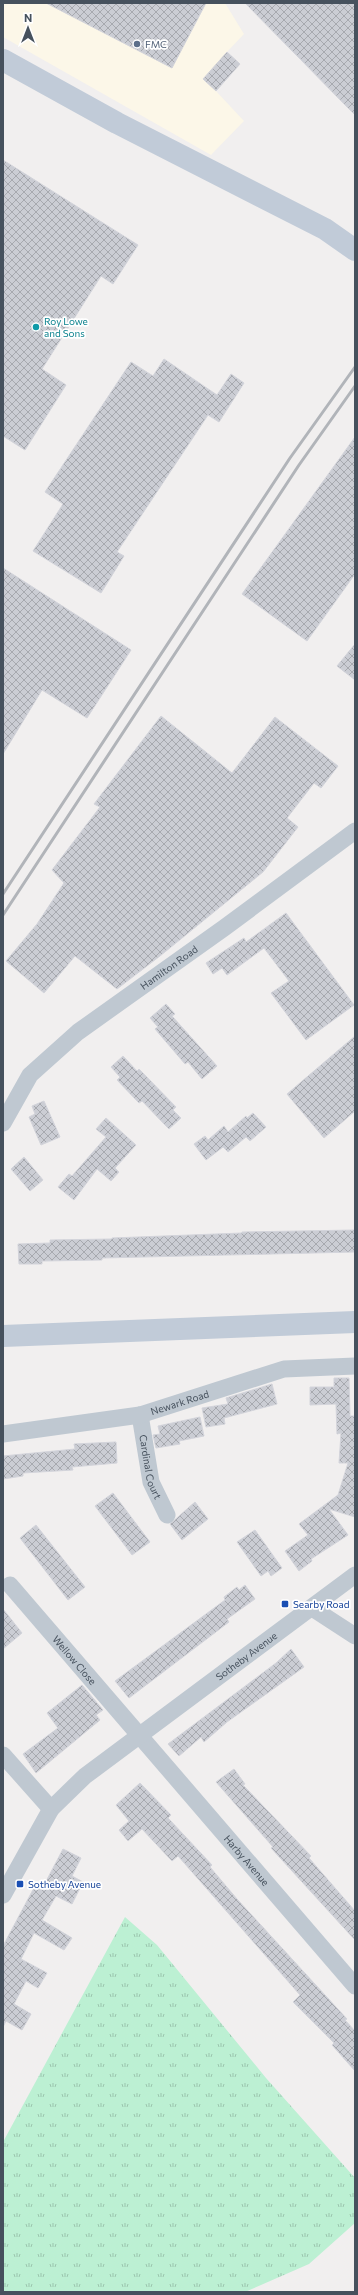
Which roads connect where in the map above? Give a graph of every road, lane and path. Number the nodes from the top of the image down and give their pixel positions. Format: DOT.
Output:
graph roads {
  1 [pos="3,60"];
  2 [pos="355,250"];
  3 [pos="355,831"];
  4 [pos="3,1124"];
  5 [pos="355,1322"];
  6 [pos="3,1336"];
  7 [pos="355,1366"];
  8 [pos="140,1415"];
  9 [pos="3,1434"];
  10 [pos="167,1515"];
  11 [pos="355,1575"];
  12 [pos="10,1585"];
  13 [pos="312,1608"];
  14 [pos="355,1636"];
  15 [pos="139,1736"];
  16 [pos="3,1755"];
  17 [pos="51,1809"];
  18 [pos="3,1894"];
  19 [pos="355,1986"];
  1 -- 2 [label="main road"];
  3 -- 4 [label="street, Hamilton Road"];
  5 -- 6 [label="main road"];
  7 -- 8 [label="street, Newark Road"];
  8 -- 9 [label="street, Newark Road"];
  8 -- 10 [label="street, Cardinal Court"];
  11 -- 13 [label="street"];
  12 -- 15 [label="street, Wellow Close"];
  13 -- 14 [label="street"];
  13 -- 15 [label="street, Sotheby Avenue"];
  15 -- 17 [label="street, Sotheby Avenue"];
  15 -- 19 [label="street, Harby Avenue"];
  16 -- 17 [label="street"];
  17 -- 18 [label="street, Sotheby Avenue"];
}
